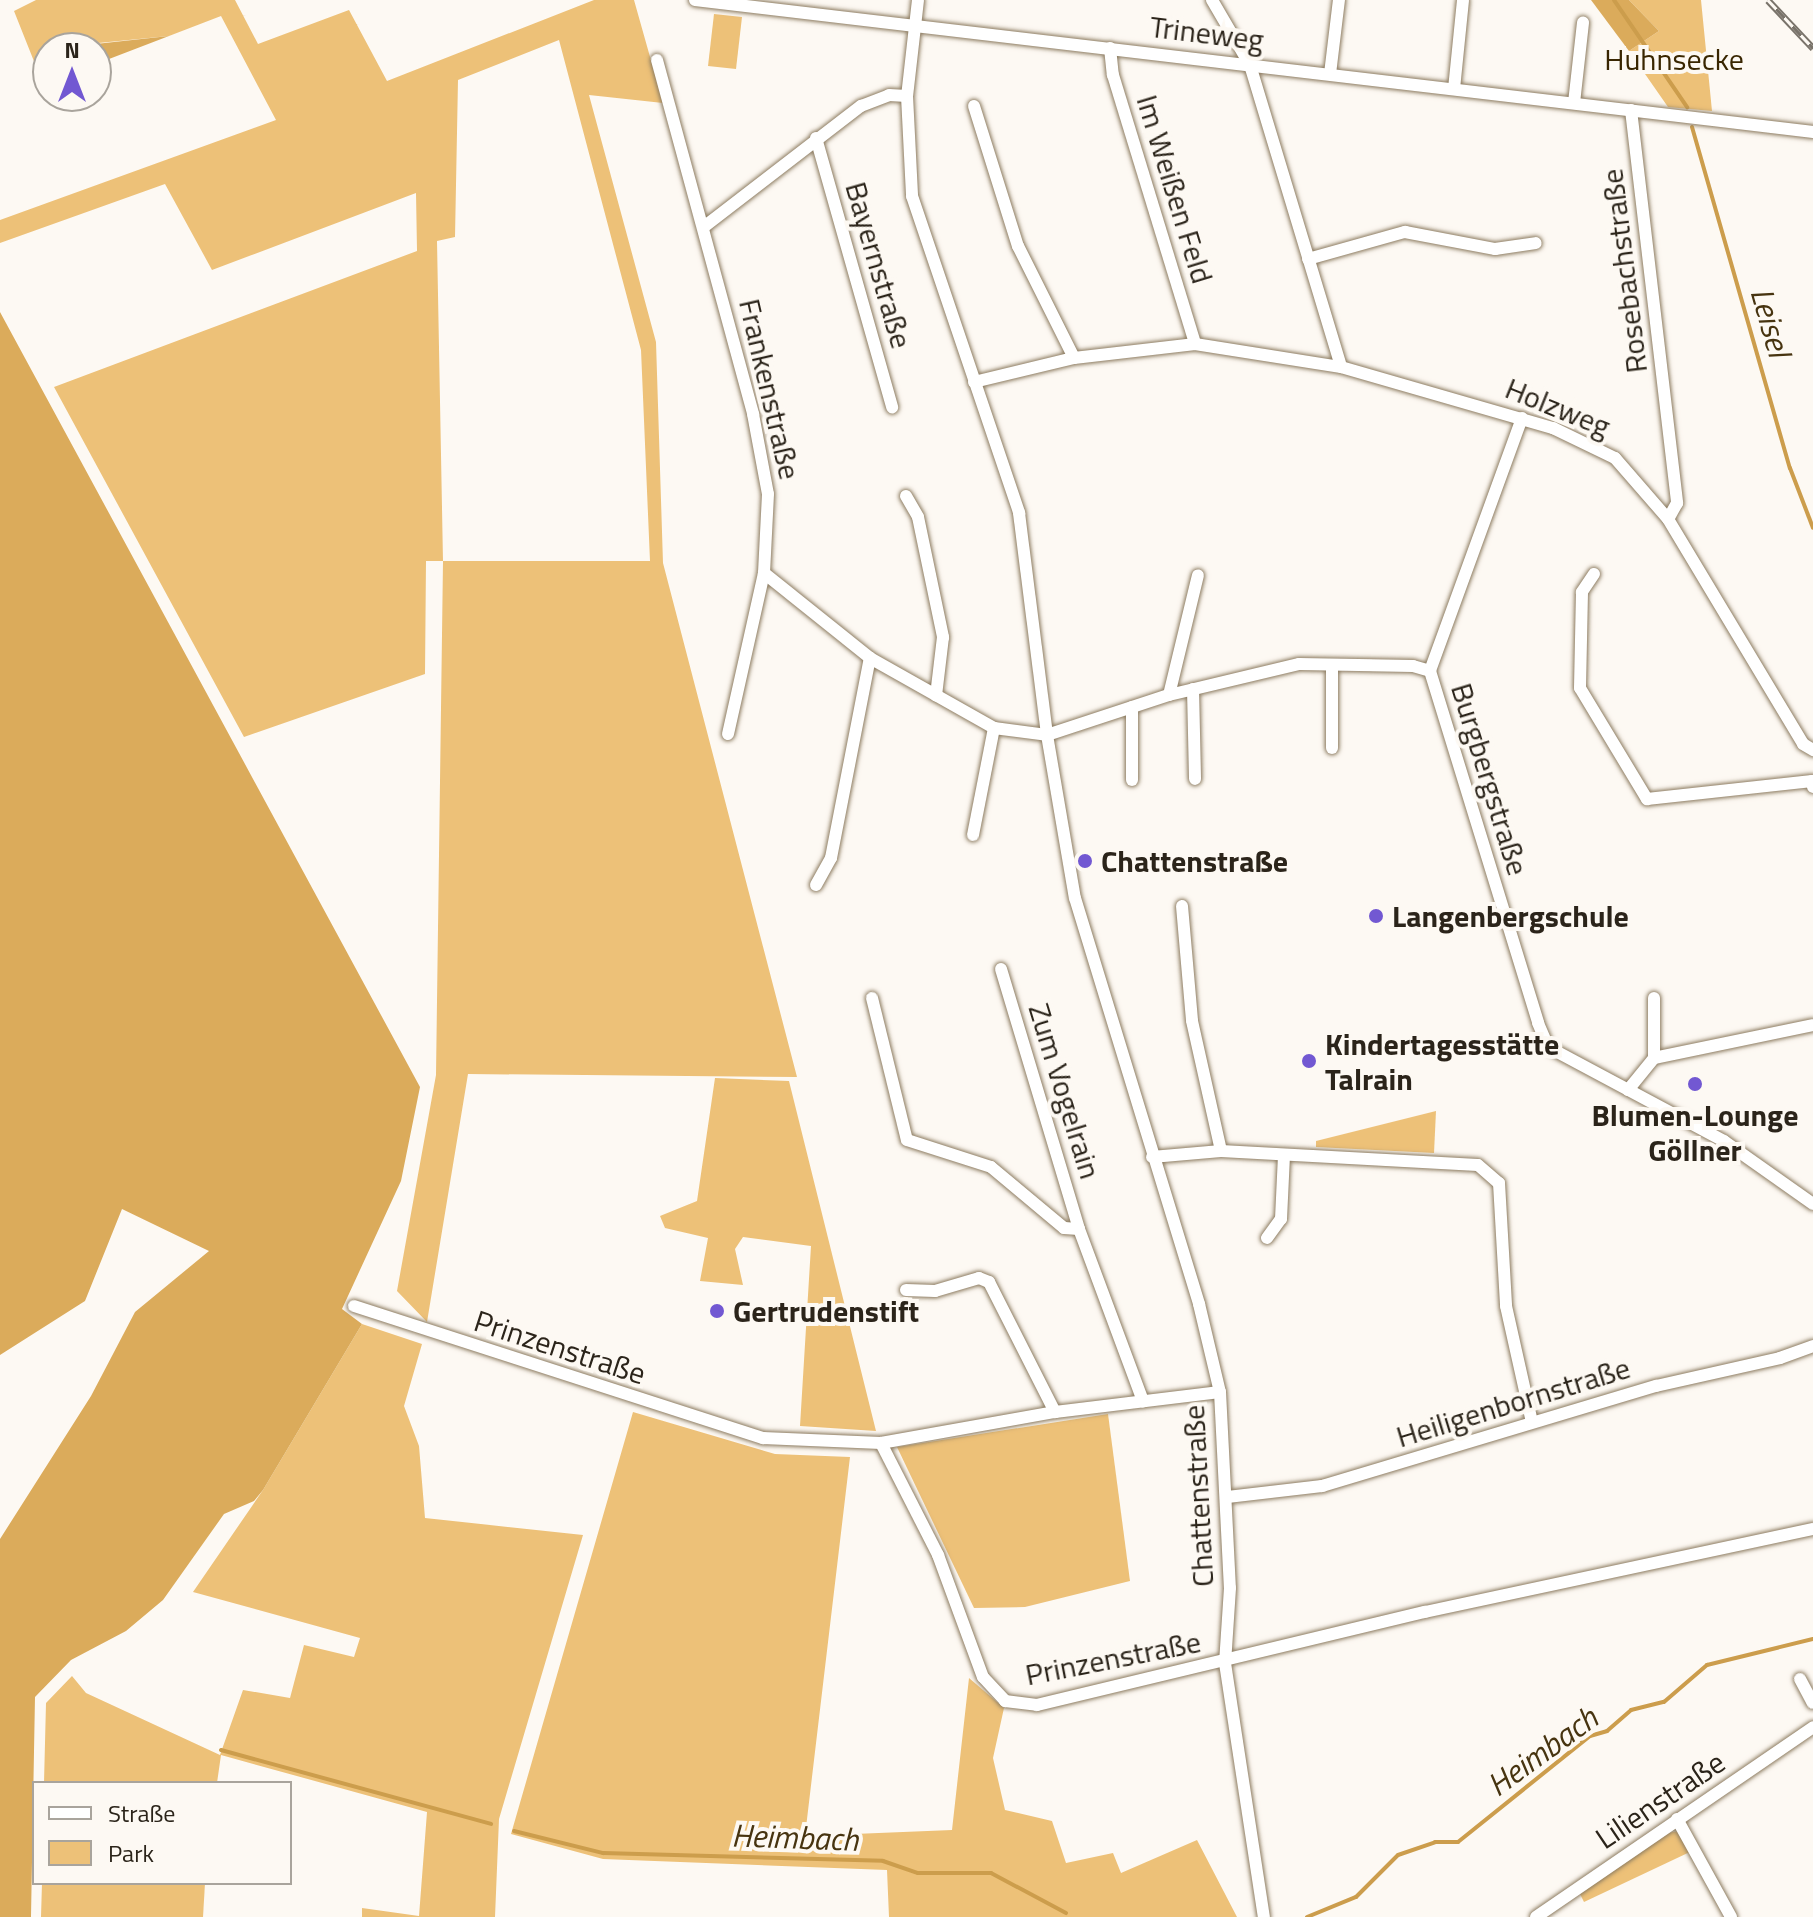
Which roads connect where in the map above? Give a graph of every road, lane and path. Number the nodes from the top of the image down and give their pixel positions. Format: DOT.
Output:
graph roads {
  1 [pos="695,0"];
  2 [pos="918,0"];
  3 [pos="1212,0"];
  4 [pos="1339,0"];
  5 [pos="1463,0"];
  6 [pos="712,1"];
  7 [pos="1583,23"];
  8 [pos="916,25"];
  9 [pos="1110,48"];
  10 [pos="657,60"];
  11 [pos="1250,65"];
  12 [pos="1330,74"];
  13 [pos="1454,89"];
  14 [pos="907,96"];
  15 [pos="1574,103"];
  16 [pos="974,106"];
  17 [pos="1631,110"];
  18 [pos="1813,132"];
  19 [pos="816,138"];
  20 [pos="705,226"];
  21 [pos="1536,243"];
  22 [pos="1308,259"];
  23 [pos="1195,344"];
  24 [pos="1074,358"];
  25 [pos="1341,367"];
  26 [pos="974,382"];
  27 [pos="892,407"];
  28 [pos="1522,418"];
  29 [pos="906,496"];
  30 [pos="1668,519"];
  31 [pos="764,573"];
  32 [pos="1594,574"];
  33 [pos="1198,575"];
  34 [pos="870,658"];
  35 [pos="1332,665"];
  36 [pos="1430,671"];
  37 [pos="1193,689"];
  38 [pos="1169,695"];
  39 [pos="936,696"];
  40 [pos="1132,707"];
  41 [pos="994,728"];
  42 [pos="728,734"];
  43 [pos="1047,735"];
  44 [pos="1332,748"];
  45 [pos="1813,750"];
  46 [pos="1195,779"];
  47 [pos="1132,780"];
  48 [pos="1813,782"];
  49 [pos="973,835"];
  50 [pos="816,885"];
  51 [pos="1182,906"];
  52 [pos="1001,969"];
  53 [pos="872,998"];
  54 [pos="1654,998"];
  55 [pos="1813,1025"];
  56 [pos="1654,1058"];
  57 [pos="1628,1090"];
  58 [pos="1221,1151"];
  59 [pos="1284,1156"];
  60 [pos="1152,1157"];
  61 [pos="1813,1204"];
  62 [pos="1079,1229"];
  63 [pos="1267,1238"];
  64 [pos="906,1290"];
  65 [pos="354,1306"];
  66 [pos="1813,1346"];
  67 [pos="1220,1392"];
  68 [pos="1143,1401"];
  69 [pos="1055,1412"];
  70 [pos="1532,1422"];
  71 [pos="881,1443"];
  72 [pos="1227,1497"];
  73 [pos="1813,1529"];
  74 [pos="1225,1663"];
  75 [pos="1800,1679"];
  76 [pos="1813,1703"];
  77 [pos="1813,1727"];
  78 [pos="1677,1819"];
  79 [pos="1264,1917"];
  80 [pos="1536,1917"];
  81 [pos="1731,1917"];
  1 -- 6 [label="street, Trineweg"];
  2 -- 8 [label="street, Chattenstraße"];
  3 -- 11 [label="street"];
  4 -- 12 [label="street"];
  5 -- 13 [label="street"];
  6 -- 8 [label="street, Trineweg"];
  7 -- 15 [label="street"];
  8 -- 9 [label="street, Trineweg"];
  8 -- 14 [label="street, Chattenstraße"];
  9 -- 11 [label="street, Trineweg"];
  9 -- 23 [label="street, Im Weißen Feld"];
  10 -- 20 [label="street, Frankenstraße"];
  11 -- 12 [label="street, Trineweg"];
  11 -- 22 [label="street"];
  12 -- 13 [label="street, Trineweg"];
  13 -- 15 [label="street, Trineweg"];
  14 -- 19 [label="street"];
  14 -- 26 [label="street, Chattenstraße"];
  15 -- 17 [label="street, Trineweg"];
  16 -- 24 [label="street"];
  17 -- 18 [label="street, Trineweg"];
  17 -- 30 [label="street, Rosebachstraße"];
  19 -- 20 [label="street"];
  19 -- 27 [label="street, Bayernstraße"];
  20 -- 31 [label="street, Frankenstraße"];
  21 -- 22 [label="street"];
  22 -- 25 [label="street"];
  23 -- 24 [label="street, Holzweg"];
  23 -- 25 [label="street, Holzweg"];
  24 -- 26 [label="street, Holzweg"];
  25 -- 28 [label="street, Holzweg"];
  26 -- 43 [label="street, Chattenstraße"];
  28 -- 30 [label="street, Holzweg"];
  28 -- 36 [label="street, Burgbergstraße"];
  29 -- 39 [label="street"];
  30 -- 45 [label="street, Holzweg"];
  31 -- 34 [label="street"];
  31 -- 42 [label="street, Frankenstraße"];
  32 -- 48 [label="street"];
  33 -- 38 [label="street"];
  34 -- 39 [label="street"];
  34 -- 50 [label="street"];
  35 -- 36 [label="street"];
  35 -- 37 [label="street"];
  35 -- 44 [label="street"];
  36 -- 57 [label="street, Burgbergstraße"];
  37 -- 38 [label="street"];
  37 -- 46 [label="street"];
  38 -- 40 [label="street"];
  39 -- 41 [label="street"];
  40 -- 43 [label="street"];
  40 -- 47 [label="street"];
  41 -- 43 [label="street"];
  41 -- 49 [label="street"];
  43 -- 60 [label="street, Chattenstraße"];
  51 -- 58 [label="street"];
  52 -- 62 [label="street, Zum Vogelrain"];
  53 -- 62 [label="street, Zum Vogelrain"];
  54 -- 56 [label="street"];
  55 -- 56 [label="street"];
  56 -- 57 [label="street"];
  57 -- 61 [label="street, Burgbergstraße"];
  58 -- 59 [label="street"];
  58 -- 60 [label="street"];
  59 -- 63 [label="street"];
  59 -- 70 [label="street"];
  60 -- 67 [label="street, Chattenstraße"];
  62 -- 68 [label="street, Zum Vogelrain"];
  64 -- 69 [label="street"];
  65 -- 71 [label="street, Prinzenstraße"];
  66 -- 70 [label="street, Heiligenbornstraße"];
  67 -- 68 [label="street"];
  67 -- 72 [label="street, Chattenstraße"];
  68 -- 69 [label="street"];
  69 -- 71 [label="street"];
  70 -- 72 [label="street, Heiligenbornstraße"];
  71 -- 74 [label="street, Prinzenstraße"];
  72 -- 74 [label="street, Chattenstraße"];
  73 -- 74 [label="street, Prinzenstraße"];
  74 -- 79 [label="street, Chattenstraße"];
  75 -- 76 [label="street"];
  77 -- 78 [label="street, Lilienstraße"];
  78 -- 80 [label="street, Lilienstraße"];
  78 -- 81 [label="street"];
}
